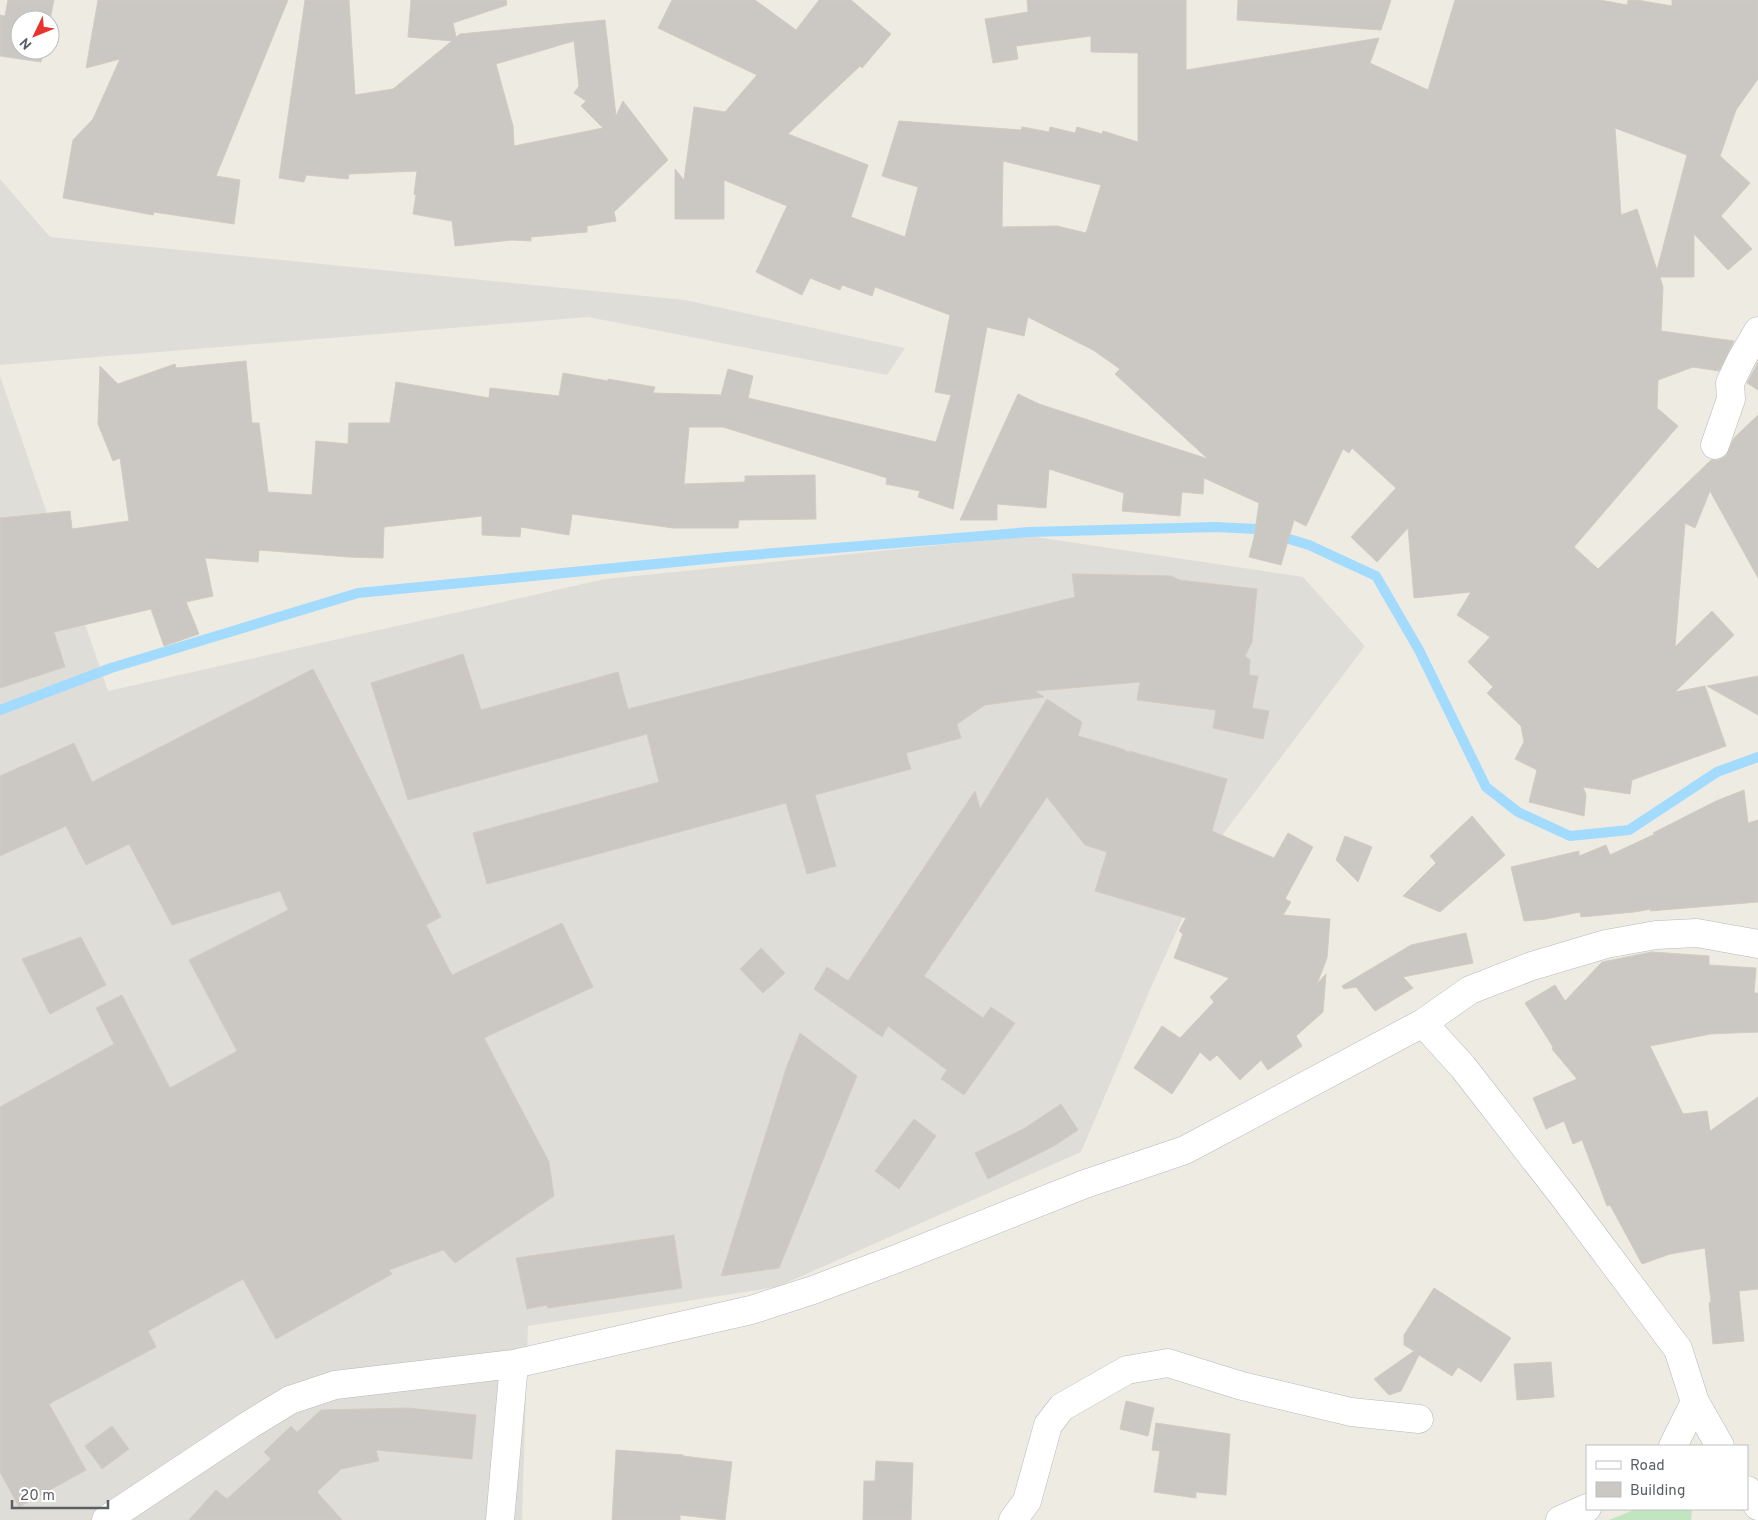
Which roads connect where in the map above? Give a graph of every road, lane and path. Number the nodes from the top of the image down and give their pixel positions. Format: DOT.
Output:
graph roads {
  1 [pos="1758,331"];
  2 [pos="1715,445"];
  3 [pos="1758,944"];
  4 [pos="1423,1023"];
  5 [pos="514,1364"];
  6 [pos="1695,1402"];
  7 [pos="1419,1420"];
  8 [pos="1675,1445"];
  9 [pos="1719,1445"];
  10 [pos="1748,1491"];
  11 [pos="1758,1506"];
  12 [pos="1586,1508"];
  13 [pos="106,1520"];
  14 [pos="500,1520"];
  15 [pos="1013,1520"];
  16 [pos="1560,1520"];
  1 -- 2 [label="street"];
  3 -- 4 [label="street"];
  4 -- 5 [label="street"];
  4 -- 6 [label="street"];
  5 -- 13 [label="street"];
  5 -- 14 [label="street"];
  6 -- 8 [label="street"];
  6 -- 9 [label="street"];
  7 -- 15 [label="street"];
  10 -- 11 [label="street"];
  12 -- 16 [label="street"];
}
